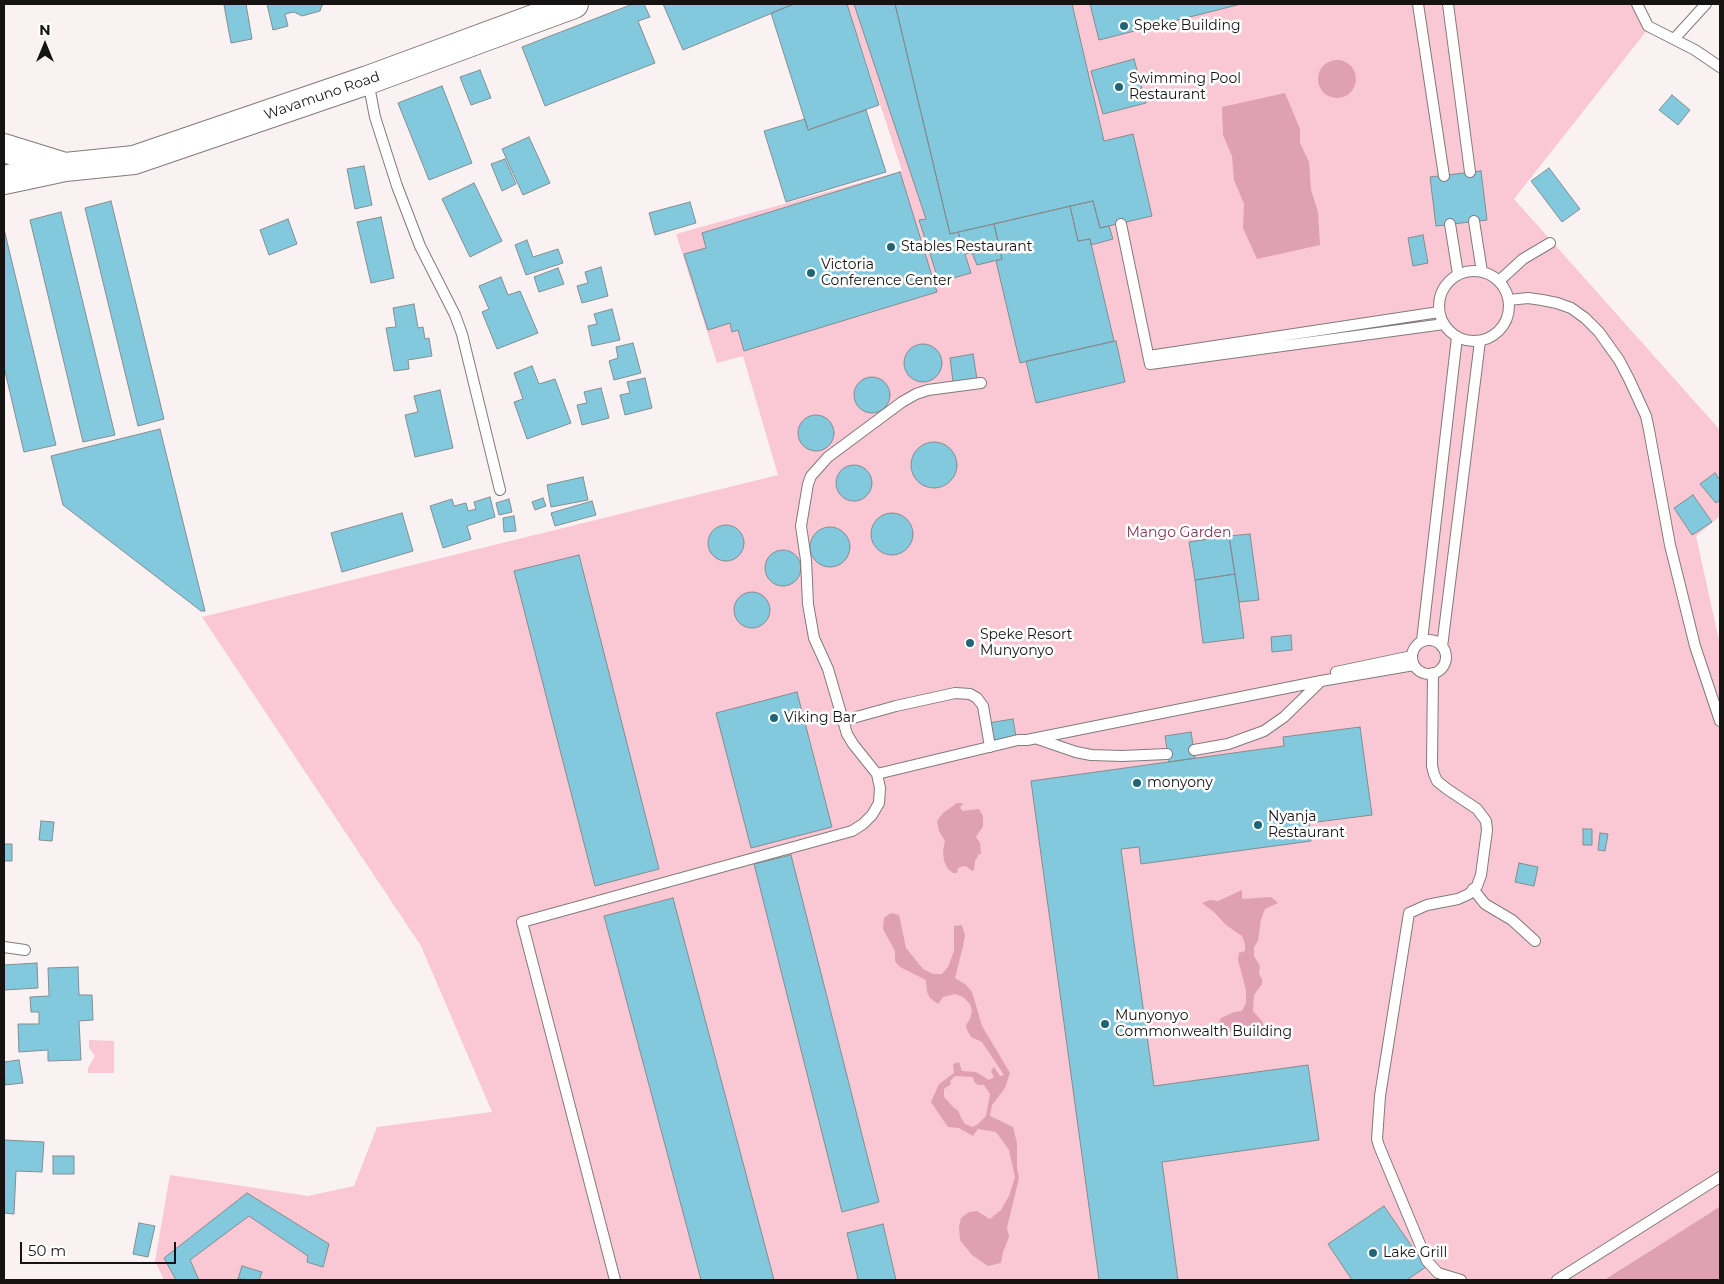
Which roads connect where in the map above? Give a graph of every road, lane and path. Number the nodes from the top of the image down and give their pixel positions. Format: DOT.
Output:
graph roads {
  1 [pos="574,4"];
  2 [pos="1418,4"];
  3 [pos="1448,4"];
  4 [pos="1637,4"];
  5 [pos="1706,4"];
  6 [pos="1674,39"];
  7 [pos="1720,67"];
  8 [pos="368,80"];
  9 [pos="4,148"];
  10 [pos="65,167"];
  11 [pos="1470,172"];
  12 [pos="1444,176"];
  13 [pos="4,180"];
  14 [pos="1474,221"];
  15 [pos="1120,224"];
  16 [pos="1450,224"];
  17 [pos="1550,243"];
  18 [pos="1482,272"];
  19 [pos="1458,274"];
  20 [pos="1500,281"];
  21 [pos="1509,300"];
  22 [pos="1439,312"];
  23 [pos="1444,324"];
  24 [pos="1457,337"];
  25 [pos="1480,341"];
  26 [pos="1150,360"];
  27 [pos="982,383"];
  28 [pos="500,490"];
  29 [pos="1422,641"];
  30 [pos="1442,647"];
  31 [pos="1413,661"];
  32 [pos="1433,673"];
  33 [pos="1321,681"];
  34 [pos="842,721"];
  35 [pos="1720,721"];
  36 [pos="1035,738"];
  37 [pos="1018,740"];
  38 [pos="990,747"];
  39 [pos="1194,750"];
  40 [pos="1167,754"];
  41 [pos="877,774"];
  42 [pos="1473,889"];
  43 [pos="1535,941"];
  44 [pos="4,947"];
  45 [pos="25,950"];
  46 [pos="1720,1176"];
  47 [pos="615,1280"];
  48 [pos="1461,1280"];
  49 [pos="1557,1280"];
  1 -- 8 [label="main road, Wavamuno Road"];
  2 -- 12 [label="lane"];
  3 -- 11 [label="lane"];
  4 -- 6 [label="lane"];
  5 -- 6 [label="lane"];
  6 -- 7 [label="lane"];
  8 -- 10 [label="main road, Wavamuno Road"];
  8 -- 28 [label="lane"];
  9 -- 10 [label="main road, Wavamuno Road"];
  10 -- 13 [label="main road, Wavamuno Road"];
  14 -- 18 [label="lane"];
  15 -- 26 [label="lane"];
  16 -- 19 [label="lane"];
  17 -- 20 [label="lane"];
  18 -- 19 [label="lane"];
  18 -- 20 [label="lane"];
  19 -- 22 [label="lane"];
  20 -- 21 [label="lane"];
  21 -- 25 [label="lane"];
  21 -- 35 [label="lane"];
  22 -- 23 [label="lane"];
  22 -- 26 [label="lane"];
  23 -- 24 [label="lane"];
  23 -- 26 [label="lane"];
  24 -- 25 [label="lane"];
  24 -- 29 [label="lane"];
  25 -- 30 [label="lane"];
  27 -- 34 [label="lane"];
  29 -- 30 [label="lane"];
  29 -- 31 [label="lane"];
  30 -- 32 [label="lane"];
  31 -- 32 [label="lane"];
  31 -- 33 [label="lane"];
  31 -- 37 [label="lane"];
  32 -- 42 [label="lane"];
  33 -- 36 [label="lane"];
  33 -- 39 [label="lane"];
  34 -- 38 [label="lane"];
  34 -- 41 [label="lane"];
  36 -- 37 [label="lane"];
  36 -- 40 [label="lane"];
  37 -- 38 [label="lane"];
  38 -- 41 [label="lane"];
  41 -- 47 [label="lane"];
  42 -- 43 [label="lane"];
  42 -- 48 [label="lane"];
  44 -- 45 [label="lane"];
  46 -- 49 [label="lane"];
}
